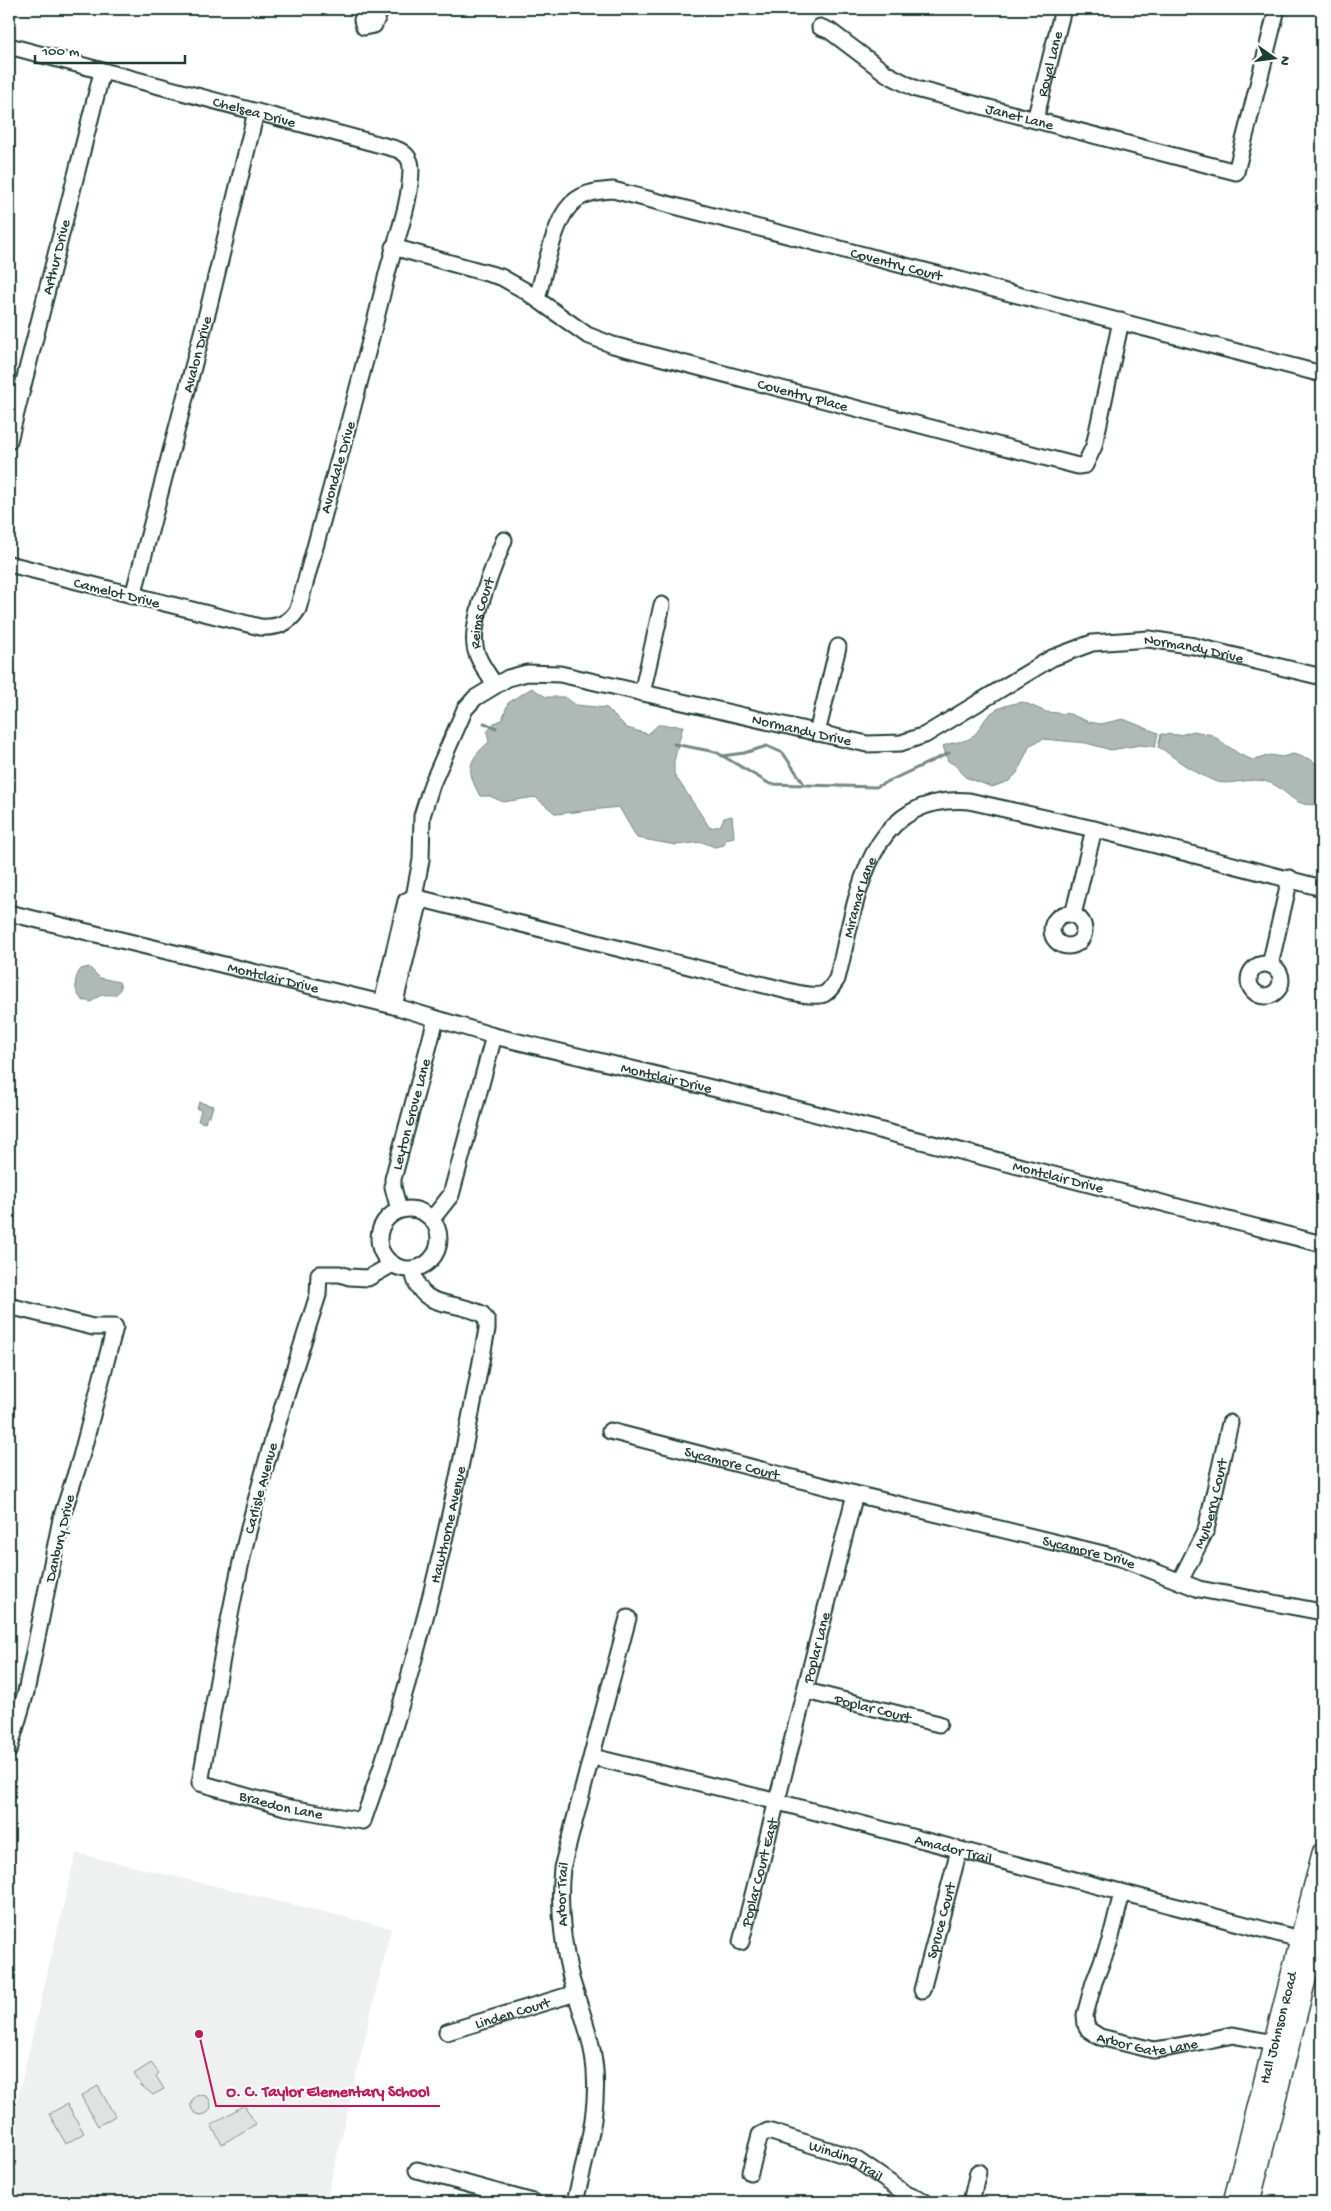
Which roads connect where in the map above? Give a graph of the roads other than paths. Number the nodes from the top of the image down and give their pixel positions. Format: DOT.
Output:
graph roads {
  1 [pos="365,9"];
  2 [pos="381,9"];
  3 [pos="1063,9"];
  4 [pos="1277,9"];
  5 [pos="820,27"];
  6 [pos="9,46"];
  7 [pos="102,72"];
  8 [pos="256,112"];
  9 [pos="1036,120"];
  10 [pos="393,247"];
  11 [pos="537,299"];
  12 [pos="1121,321"];
  13 [pos="1322,374"];
  14 [pos="9,441"];
  15 [pos="504,540"];
  16 [pos="9,564"];
  17 [pos="133,596"];
  18 [pos="662,605"];
  19 [pos="226,620"];
  20 [pos="838,647"];
  21 [pos="1322,677"];
  22 [pos="495,685"];
  23 [pos="642,693"];
  24 [pos="817,733"];
  25 [pos="1094,829"];
  26 [pos="1290,878"];
  27 [pos="1322,888"];
  28 [pos="416,900"];
  29 [pos="9,913"];
  30 [pos="1073,915"];
  31 [pos="1270,965"];
  32 [pos="388,1005"];
  33 [pos="436,1019"];
  34 [pos="494,1036"];
  35 [pos="399,1210"];
  36 [pos="432,1219"];
  37 [pos="1322,1244"];
  38 [pos="393,1264"];
  39 [pos="413,1269"];
  40 [pos="9,1306"];
  41 [pos="1230,1423"];
  42 [pos="610,1431"];
  43 [pos="854,1494"];
  44 [pos="1180,1581"];
  45 [pos="1322,1612"];
  46 [pos="628,1618"];
  47 [pos="806,1691"];
  48 [pos="939,1724"];
  49 [pos="9,1750"];
  50 [pos="593,1757"];
  51 [pos="200,1783"];
  52 [pos="778,1802"];
  53 [pos="363,1821"];
  54 [pos="959,1850"];
  55 [pos="1322,1853"];
  56 [pos="1318,1888"];
  57 [pos="1122,1893"];
  58 [pos="1322,1916"];
  59 [pos="1308,1941"];
  60 [pos="741,1942"];
  61 [pos="922,1990"];
  62 [pos="576,1993"];
  63 [pos="447,2032"];
  64 [pos="1282,2044"];
  65 [pos="417,2170"];
  66 [pos="750,2172"];
  67 [pos="978,2172"];
  68 [pos="533,2202"];
  69 [pos="575,2202"];
  70 [pos="925,2202"];
  71 [pos="971,2202"];
  72 [pos="1233,2202"];
  73 [pos="1250,2202"];
  1 -- 2 [label="street"];
  3 -- 9 [label="street, Royal Lane"];
  4 -- 9 [label="street, Janet Lane"];
  5 -- 9 [label="street, Janet Lane"];
  6 -- 7 [label="street, Chelsea Drive"];
  7 -- 8 [label="street, Chelsea Drive"];
  7 -- 14 [label="street, Arthur Drive"];
  8 -- 10 [label="street, Chelsea Drive"];
  8 -- 17 [label="street, Avalon Drive"];
  10 -- 11 [label="street, Coventry Place"];
  10 -- 19 [label="street, Avondale Drive"];
  11 -- 12 [label="street, Coventry Court"];
  11 -- 12 [label="street, Coventry Place"];
  12 -- 13 [label="street, Coventry Court"];
  15 -- 22 [label="street, Reims Court"];
  16 -- 17 [label="street, Camelot Drive"];
  17 -- 19 [label="street, Camelot Drive"];
  18 -- 23 [label="street"];
  20 -- 24 [label="street"];
  21 -- 24 [label="street, Normandy Drive"];
  22 -- 23 [label="street, Normandy Drive"];
  22 -- 28 [label="street, Normandy Drive"];
  23 -- 24 [label="street, Normandy Drive"];
  25 -- 26 [label="street, Miramar Lane"];
  25 -- 28 [label="street, Miramar Lane"];
  25 -- 30 [label="street"];
  26 -- 27 [label="street, Miramar Lane"];
  26 -- 31 [label="street"];
  28 -- 32 [label="street, Normandy Drive"];
  29 -- 32 [label="street, Montclair Drive"];
  32 -- 33 [label="street, Montclair Drive"];
  33 -- 34 [label="street, Montclair Drive"];
  33 -- 35 [label="street, Leyton Grove Lane"];
  34 -- 36 [label="street"];
  34 -- 37 [label="street, Montclair Drive"];
  35 -- 36 [label="street"];
  35 -- 38 [label="street"];
  36 -- 39 [label="street"];
  38 -- 39 [label="street"];
  38 -- 51 [label="street, Carlisle Avenue"];
  39 -- 53 [label="street, Hawthorne Avenue"];
  40 -- 49 [label="street, Danbury Drive"];
  41 -- 44 [label="street, Mulberry Court"];
  42 -- 43 [label="street, Sycamore Court"];
  43 -- 44 [label="street, Sycamore Drive"];
  43 -- 47 [label="street, Poplar Lane"];
  44 -- 45 [label="street, Sycamore Drive"];
  46 -- 50 [label="street, Arbor Trail"];
  47 -- 48 [label="street, Poplar Court"];
  47 -- 52 [label="street, Poplar Lane"];
  50 -- 52 [label="street, Amador Trail"];
  50 -- 62 [label="street, Arbor Trail"];
  51 -- 53 [label="street, Braedon Lane"];
  52 -- 54 [label="street, Amador Trail"];
  52 -- 60 [label="street, Poplar Court East"];
  54 -- 57 [label="street, Amador Trail"];
  54 -- 61 [label="street, Spruce Court"];
  55 -- 56 [label="main road, Hall Johnson Road"];
  56 -- 59 [label="main road, Hall Johnson Road"];
  57 -- 59 [label="street, Amador Trail"];
  57 -- 64 [label="street, Arbor Gate Lane"];
  58 -- 59 [label="main road, Hall Johnson Road"];
  59 -- 64 [label="main road, Hall Johnson Road"];
  62 -- 63 [label="street, Linden Court"];
  62 -- 69 [label="street, Arbor Trail"];
  64 -- 72 [label="main road, Hall Johnson Road"];
  64 -- 73 [label="main road, Hall Johnson Road"];
  65 -- 68 [label="street"];
  66 -- 70 [label="street, Winding Trail"];
  67 -- 71 [label="street"];
}
